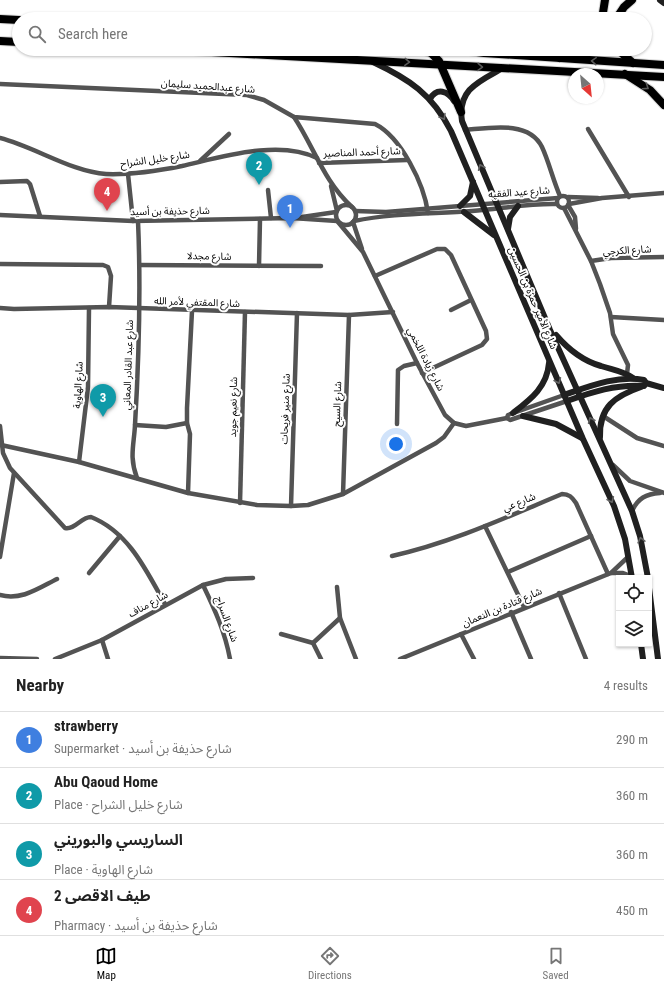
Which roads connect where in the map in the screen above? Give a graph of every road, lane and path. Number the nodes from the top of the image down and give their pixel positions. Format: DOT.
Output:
graph roads {
  1 [pos="605,0"];
  2 [pos="632,0"];
  3 [pos="660,0"];
  4 [pos="664,3"];
  5 [pos="603,12"];
  6 [pos="621,12"];
  7 [pos="0,19"];
  8 [pos="12,20"];
  9 [pos="0,41"];
  10 [pos="12,42"];
  11 [pos="293,56"];
  12 [pos="435,56"];
  13 [pos="528,56"];
  14 [pos="562,56"];
  15 [pos="625,56"];
  16 [pos="312,57"];
  17 [pos="558,58"];
  18 [pos="370,60"];
  19 [pos="633,63"];
  20 [pos="305,64"];
  21 [pos="441,65"];
  22 [pos="664,65"];
  23 [pos="505,68"];
  24 [pos="624,74"];
  25 [pos="664,76"];
  26 [pos="0,84"];
  27 [pos="430,99"];
  28 [pos="664,104"];
  29 [pos="461,112"];
  30 [pos="294,117"];
  31 [pos="588,129"];
  32 [pos="465,130"];
  33 [pos="229,134"];
  34 [pos="0,138"];
  35 [pos="318,160"];
  36 [pos="407,160"];
  37 [pos="199,162"];
  38 [pos="128,174"];
  39 [pos="0,182"];
  40 [pos="473,182"];
  41 [pos="331,184"];
  42 [pos="268,190"];
  43 [pos="664,193"];
  44 [pos="629,196"];
  45 [pos="559,197"];
  46 [pos="568,197"];
  47 [pos="602,198"];
  48 [pos="528,203"];
  49 [pos="557,204"];
  50 [pos="498,206"];
  51 [pos="518,206"];
  52 [pos="567,206"];
  53 [pos="484,207"];
  54 [pos="353,209"];
  55 [pos="462,209"];
  56 [pos="427,210"];
  57 [pos="336,211"];
  58 [pos="0,215"];
  59 [pos="40,216"];
  60 [pos="260,218"];
  61 [pos="270,218"];
  62 [pos="292,218"];
  63 [pos="136,221"];
  64 [pos="338,222"];
  65 [pos="353,222"];
  66 [pos="508,230"];
  67 [pos="496,238"];
  68 [pos="363,252"];
  69 [pos="664,257"];
  70 [pos="591,261"];
  71 [pos="0,264"];
  72 [pos="140,265"];
  73 [pos="260,266"];
  74 [pos="321,266"];
  75 [pos="375,276"];
  76 [pos="471,300"];
  77 [pos="109,307"];
  78 [pos="0,308"];
  79 [pos="89,308"];
  80 [pos="139,309"];
  81 [pos="451,310"];
  82 [pos="192,311"];
  83 [pos="244,312"];
  84 [pos="393,312"];
  85 [pos="297,313"];
  86 [pos="349,315"];
  87 [pos="611,317"];
  88 [pos="664,320"];
  89 [pos="550,330"];
  90 [pos="550,361"];
  91 [pos="417,363"];
  92 [pos="422,373"];
  93 [pos="627,374"];
  94 [pos="633,378"];
  95 [pos="645,384"];
  96 [pos="664,388"];
  97 [pos="580,393"];
  98 [pos="564,395"];
  99 [pos="567,401"];
  100 [pos="513,413"];
  101 [pos="522,416"];
  102 [pos="603,416"];
  103 [pos="507,418"];
  104 [pos="187,423"];
  105 [pos="454,423"];
  106 [pos="397,424"];
  107 [pos="135,425"];
  108 [pos="0,426"];
  109 [pos="583,439"];
  110 [pos="600,440"];
  111 [pos="1,445"];
  112 [pos="664,446"];
  113 [pos="1,454"];
  114 [pos="78,462"];
  115 [pos="613,466"];
  116 [pos="14,473"];
  117 [pos="137,478"];
  118 [pos="188,493"];
  119 [pos="664,493"];
  120 [pos="343,494"];
  121 [pos="240,503"];
  122 [pos="291,506"];
  123 [pos="632,511"];
  124 [pos="485,526"];
  125 [pos="120,536"];
  126 [pos="591,536"];
  127 [pos="392,556"];
  128 [pos="0,557"];
  129 [pos="628,557"];
  130 [pos="508,572"];
  131 [pos="89,573"];
  132 [pos="610,573"];
  133 [pos="628,575"];
  134 [pos="632,575"];
  135 [pos="648,575"];
  136 [pos="253,578"];
  137 [pos="57,579"];
  138 [pos="204,586"];
  139 [pos="337,587"];
  140 [pos="559,593"];
  141 [pos="0,595"];
  142 [pos="165,604"];
  143 [pos="524,607"];
  144 [pos="652,611"];
  145 [pos="511,612"];
  146 [pos="340,618"];
  147 [pos="281,634"];
  148 [pos="461,634"];
  149 [pos="102,640"];
  150 [pos="313,643"];
  151 [pos="641,647"];
  152 [pos="0,658"];
  153 [pos="37,659"];
  154 [pos="55,659"];
  155 [pos="108,659"];
  156 [pos="230,659"];
  157 [pos="321,659"];
  158 [pos="356,659"];
  159 [pos="400,659"];
  160 [pos="474,659"];
  161 [pos="531,659"];
  162 [pos="586,659"];
  163 [pos="643,659"];
  164 [pos="658,659"];
  1 -- 5 [label="highway"];
  2 -- 6 [label="highway"];
  3 -- 4 [label="main road"];
  7 -- 8 [label="highway"];
  9 -- 10 [label="highway"];
  11 -- 16 [label="highway"];
  12 -- 21 [label="highway"];
  13 -- 17 [label="highway"];
  14 -- 17 [label="highway"];
  15 -- 19 [label="highway"];
  16 -- 18 [label="highway"];
  16 -- 20 [label="highway"];
  19 -- 17 [label="highway, one-way"];
  18 -- 21 [label="highway, one-way"];
  18 -- 27 [label="main road, شارع الأمير حمزة بن الحسين"];
  19 -- 22 [label="highway"];
  21 -- 23 [label="highway, one-way"];
  21 -- 29 [label="highway"];
  23 -- 24 [label="highway"];
  23 -- 29 [label="main road"];
  24 -- 25 [label="highway"];
  24 -- 28 [label="highway, one-way"];
  26 -- 30 [label="street, شارع عبدالحميد سليمان"];
  27 -- 29 [label="main road"];
  27 -- 40 [label="main road, شارع الأمير حمزة بن الحسين, one-way"];
  29 -- 32 [label="main road, شارع الأمير حمزة بن الحسين"];
  30 -- 35 [label="street"];
  30 -- 36 [label="street, شارع عبدالحميد سليمان"];
  31 -- 44 [label="street"];
  32 -- 45 [label="street"];
  50 -- 32 [label="main road, شارع الأمير حمزة بن الحسين, one-way"];
  33 -- 37 [label="street"];
  34 -- 38 [label="street, شارع خليل الشراح"];
  35 -- 36 [label="street, شارع أحمد المناصير"];
  35 -- 37 [label="street, شارع خليل الشراح"];
  35 -- 41 [label="street"];
  36 -- 56 [label="street, شارع عبدالحميد سليمان"];
  37 -- 38 [label="street, شارع خليل الشراح"];
  38 -- 63 [label="street"];
  39 -- 59 [label="street"];
  40 -- 53 [label="main road, شارع الأمير حمزة بن الحسين"];
  40 -- 55 [label="main road"];
  41 -- 54 [label="street"];
  41 -- 57 [label="street"];
  42 -- 61 [label="street"];
  43 -- 44 [label="street"];
  44 -- 47 [label="street"];
  45 -- 46 [label="street, شارع عيد الفقيه"];
  45 -- 48 [label="street, شارع عيد الفقيه"];
  45 -- 49 [label="street"];
  46 -- 47 [label="street"];
  46 -- 52 [label="street"];
  47 -- 52 [label="street"];
  48 -- 49 [label="street, شارع عيد الفقيه"];
  48 -- 50 [label="street, شارع عيد الفقيه"];
  48 -- 51 [label="street, شارع عيد الفقيه"];
  49 -- 52 [label="street"];
  50 -- 51 [label="street, شارع عيد الفقيه"];
  50 -- 53 [label="street, شارع عيد الفقيه"];
  50 -- 66 [label="main road, شارع الأمير حمزة بن الحسين"];
  51 -- 66 [label="main road"];
  52 -- 70 [label="street"];
  53 -- 55 [label="street, شارع عيد الفقيه"];
  53 -- 67 [label="main road, شارع الأمير حمزة بن الحسين"];
  54 -- 56 [label="street"];
  54 -- 57 [label="street"];
  54 -- 65 [label="street"];
  55 -- 56 [label="street, شارع عيد الفقيه"];
  55 -- 67 [label="main road"];
  56 -- 65 [label="street"];
  57 -- 62 [label="street, شارع حذيفة بن أسيد"];
  57 -- 64 [label="street"];
  58 -- 59 [label="street, شارع حذيفة بن أسيد"];
  59 -- 63 [label="street, شارع حذيفة بن أسيد"];
  60 -- 61 [label="street, شارع حذيفة بن أسيد"];
  60 -- 63 [label="street, شارع حذيفة بن أسيد"];
  60 -- 73 [label="street"];
  61 -- 62 [label="street, شارع حذيفة بن أسيد"];
  62 -- 64 [label="street, شارع حذيفة بن أسيد"];
  63 -- 72 [label="street"];
  64 -- 65 [label="street"];
  64 -- 68 [label="street, شارع زيادة اللخمي"];
  65 -- 68 [label="street, شارع زيادة اللخمي"];
  66 -- 89 [label="main road, شارع الأمير حمزة بن الحسين"];
  67 -- 90 [label="main road, شارع الأمير حمزة بن الحسين"];
  68 -- 75 [label="street, شارع زيادة اللخمي"];
  69 -- 70 [label="street, شارع الكرجي"];
  70 -- 87 [label="street"];
  71 -- 77 [label="street"];
  72 -- 73 [label="street, شارع مجدلا"];
  72 -- 80 [label="street, شارع عبد القادر المعاني"];
  73 -- 74 [label="street, شارع مجدلا"];
  75 -- 76 [label="street"];
  75 -- 84 [label="street, شارع زيادة اللخمي"];
  76 -- 81 [label="street"];
  76 -- 92 [label="street"];
  77 -- 79 [label="street, شارع المقتفي لأمر الله"];
  77 -- 80 [label="street, شارع المقتفي لأمر الله"];
  78 -- 79 [label="street, شارع المقتفي لأمر الله"];
  79 -- 114 [label="street, شارع الهاوية"];
  80 -- 82 [label="street, شارع المقتفي لأمر الله"];
  80 -- 107 [label="street, شارع عبد القادر المعاني"];
  82 -- 83 [label="street, شارع المقتفي لأمر الله"];
  82 -- 104 [label="street"];
  83 -- 85 [label="street, شارع المقتفي لأمر الله"];
  83 -- 121 [label="street, شارع نعيم جويد"];
  84 -- 86 [label="street, شارع المقتفي لأمر الله"];
  84 -- 91 [label="street, شارع زيادة اللخمي"];
  85 -- 86 [label="street, شارع المقتفي لأمر الله"];
  85 -- 122 [label="street, شارع منير فريحات"];
  86 -- 120 [label="street, شارع السيح"];
  87 -- 88 [label="street"];
  87 -- 93 [label="street"];
  89 -- 93 [label="main road"];
  89 -- 97 [label="main road, شارع الأمير حمزة بن الحسين"];
  90 -- 98 [label="main road, شارع الأمير حمزة بن الحسين, one-way"];
  90 -- 100 [label="main road"];
  91 -- 92 [label="street, شارع زيادة اللخمي"];
  91 -- 106 [label="street"];
  92 -- 105 [label="street, شارع زيادة اللخمي"];
  93 -- 94 [label="main road"];
  94 -- 95 [label="main road"];
  94 -- 97 [label="main road"];
  95 -- 96 [label="main road"];
  95 -- 97 [label="main road"];
  95 -- 102 [label="main road"];
  97 -- 98 [label="main road"];
  97 -- 99 [label="main road"];
  110 -- 97 [label="main road, شارع الأمير حمزة بن الحسين, one-way"];
  98 -- 99 [label="main road, شارع الأمير حمزة بن الحسين"];
  98 -- 100 [label="street"];
  99 -- 101 [label="street"];
  99 -- 109 [label="main road, شارع الأمير حمزة بن الحسين"];
  100 -- 103 [label="street"];
  101 -- 103 [label="street"];
  101 -- 109 [label="main road"];
  102 -- 110 [label="main road"];
  102 -- 112 [label="street"];
  103 -- 105 [label="street"];
  104 -- 107 [label="street, شارع عبد القادر المعاني"];
  104 -- 118 [label="street"];
  105 -- 120 [label="street"];
  107 -- 117 [label="street"];
  108 -- 111 [label="street"];
  109 -- 129 [label="main road, شارع الأمير حمزة بن الحسين, one-way"];
  110 -- 115 [label="main road, شارع الأمير حمزة بن الحسين"];
  111 -- 113 [label="street"];
  111 -- 114 [label="street"];
  113 -- 116 [label="street"];
  114 -- 117 [label="street"];
  115 -- 119 [label="street"];
  115 -- 123 [label="main road, شارع الأمير حمزة بن الحسين"];
  116 -- 125 [label="street"];
  116 -- 128 [label="street"];
  117 -- 118 [label="street"];
  118 -- 121 [label="street"];
  119 -- 123 [label="street"];
  120 -- 122 [label="street"];
  121 -- 122 [label="street"];
  135 -- 123 [label="main road, شارع الأمير حمزة بن الحسين, one-way"];
  124 -- 126 [label="street, شارع عي"];
  124 -- 127 [label="street, شارع عي"];
  124 -- 130 [label="street"];
  125 -- 131 [label="street"];
  125 -- 142 [label="street"];
  126 -- 130 [label="street"];
  126 -- 132 [label="street, شارع عي"];
  129 -- 132 [label="street, شارع قتادة بن النعمان"];
  129 -- 134 [label="main road, شارع الأمير حمزة بن الحسين"];
  130 -- 143 [label="street"];
  132 -- 133 [label="street, شارع قتادة بن النعمان"];
  132 -- 140 [label="street, شارع قتادة بن النعمان"];
  136 -- 138 [label="street, شارع مناف"];
  137 -- 141 [label="street"];
  138 -- 142 [label="street, شارع مناف"];
  138 -- 156 [label="street, شارع السراج"];
  139 -- 146 [label="street"];
  140 -- 143 [label="street, شارع قتادة بن النعمان"];
  140 -- 162 [label="street"];
  142 -- 149 [label="street, شارع مناف"];
  143 -- 145 [label="street, شارع قتادة بن النعمان"];
  144 -- 164 [label="main road"];
  145 -- 148 [label="street, شارع قتادة بن النعمان"];
  145 -- 161 [label="street"];
  146 -- 150 [label="street"];
  146 -- 158 [label="street"];
  147 -- 150 [label="street"];
  148 -- 159 [label="street, شارع قتادة بن النعمان"];
  148 -- 160 [label="street"];
  149 -- 154 [label="street, شارع مناف"];
  149 -- 155 [label="street"];
  150 -- 157 [label="street"];
  151 -- 163 [label="main road"];
  152 -- 153 [label="street"];
}
